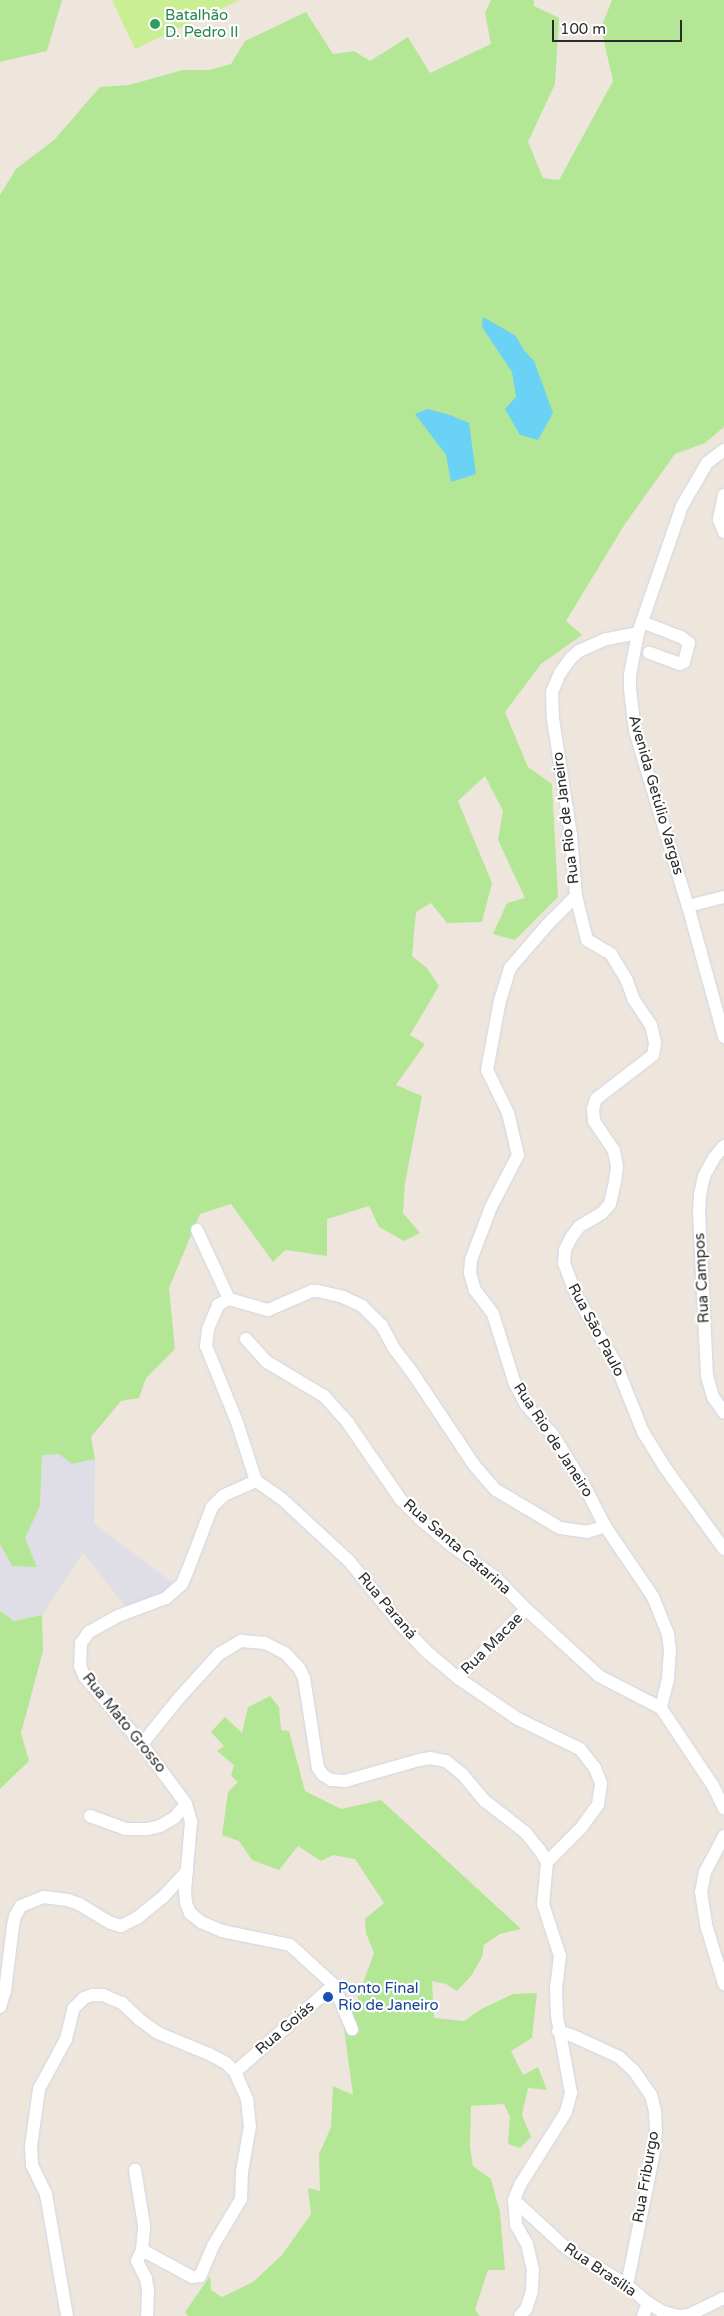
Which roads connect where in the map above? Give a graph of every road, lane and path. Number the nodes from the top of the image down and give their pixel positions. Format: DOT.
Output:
graph roads {
  1 [pos="724,450"];
  2 [pos="723,502"];
  3 [pos="724,532"];
  4 [pos="640,628"];
  5 [pos="649,653"];
  6 [pos="576,896"];
  7 [pos="724,897"];
  8 [pos="688,906"];
  9 [pos="724,1037"];
  10 [pos="724,1146"];
  11 [pos="196,1230"];
  12 [pos="229,1299"];
  13 [pos="246,1339"];
  14 [pos="724,1413"];
  15 [pos="256,1481"];
  16 [pos="605,1526"];
  17 [pos="724,1549"];
  18 [pos="526,1610"];
  19 [pos="458,1678"];
  20 [pos="661,1708"];
  21 [pos="142,1744"];
  22 [pos="186,1804"];
  23 [pos="724,1809"];
  24 [pos="90,1816"];
  25 [pos="724,1836"];
  26 [pos="547,1862"];
  27 [pos="187,1871"];
  28 [pos="724,1984"];
  29 [pos="334,1985"];
  30 [pos="0,2006"];
  31 [pos="352,2030"];
  32 [pos="558,2032"];
  33 [pos="235,2072"];
  34 [pos="134,2170"];
  35 [pos="514,2200"];
  36 [pos="142,2250"];
  37 [pos="627,2285"];
  38 [pos="724,2298"];
  39 [pos="648,2303"];
  40 [pos="67,2316"];
  41 [pos="147,2316"];
  42 [pos="520,2316"];
  43 [pos="643,2316"];
  1 -- 4 [label="street, Avenida Getúlio Vargas"];
  2 -- 3 [label="street"];
  4 -- 5 [label="street"];
  4 -- 6 [label="street, Rua Rio de Janeiro"];
  4 -- 8 [label="street, Avenida Getúlio Vargas"];
  6 -- 16 [label="street, Rua Rio de Janeiro"];
  6 -- 17 [label="street, Rua São Paulo"];
  7 -- 8 [label="street"];
  8 -- 9 [label="street, Avenida Getúlio Vargas"];
  10 -- 14 [label="street, Rua Campos"];
  11 -- 12 [label="street"];
  12 -- 15 [label="street"];
  12 -- 16 [label="street"];
  13 -- 18 [label="street, Rua Santa Catarina"];
  15 -- 19 [label="street, Rua Paraná"];
  15 -- 21 [label="street, Rua Mato Grosso"];
  16 -- 20 [label="street, Rua Rio de Janeiro"];
  18 -- 19 [label="street, Rua Macae"];
  18 -- 20 [label="street, Rua Santa Catarina"];
  19 -- 26 [label="street, Rua Paraná"];
  20 -- 23 [label="street"];
  21 -- 22 [label="street, Rua Mato Grosso"];
  21 -- 26 [label="street"];
  22 -- 24 [label="street"];
  22 -- 27 [label="street, Rua Mato Grosso"];
  25 -- 28 [label="street"];
  26 -- 32 [label="street"];
  27 -- 29 [label="street, Rua Mato Grosso"];
  27 -- 30 [label="street"];
  29 -- 31 [label="street"];
  29 -- 33 [label="street, Rua Goiás"];
  32 -- 35 [label="street"];
  32 -- 37 [label="street, Rua Friburgo"];
  33 -- 36 [label="street"];
  33 -- 40 [label="street"];
  34 -- 36 [label="street"];
  35 -- 37 [label="street, Rua Brasília"];
  35 -- 42 [label="street"];
  36 -- 41 [label="street"];
  37 -- 39 [label="street, Rua Brasília"];
  38 -- 39 [label="street, Rua Brasília"];
  39 -- 43 [label="street"];
}
